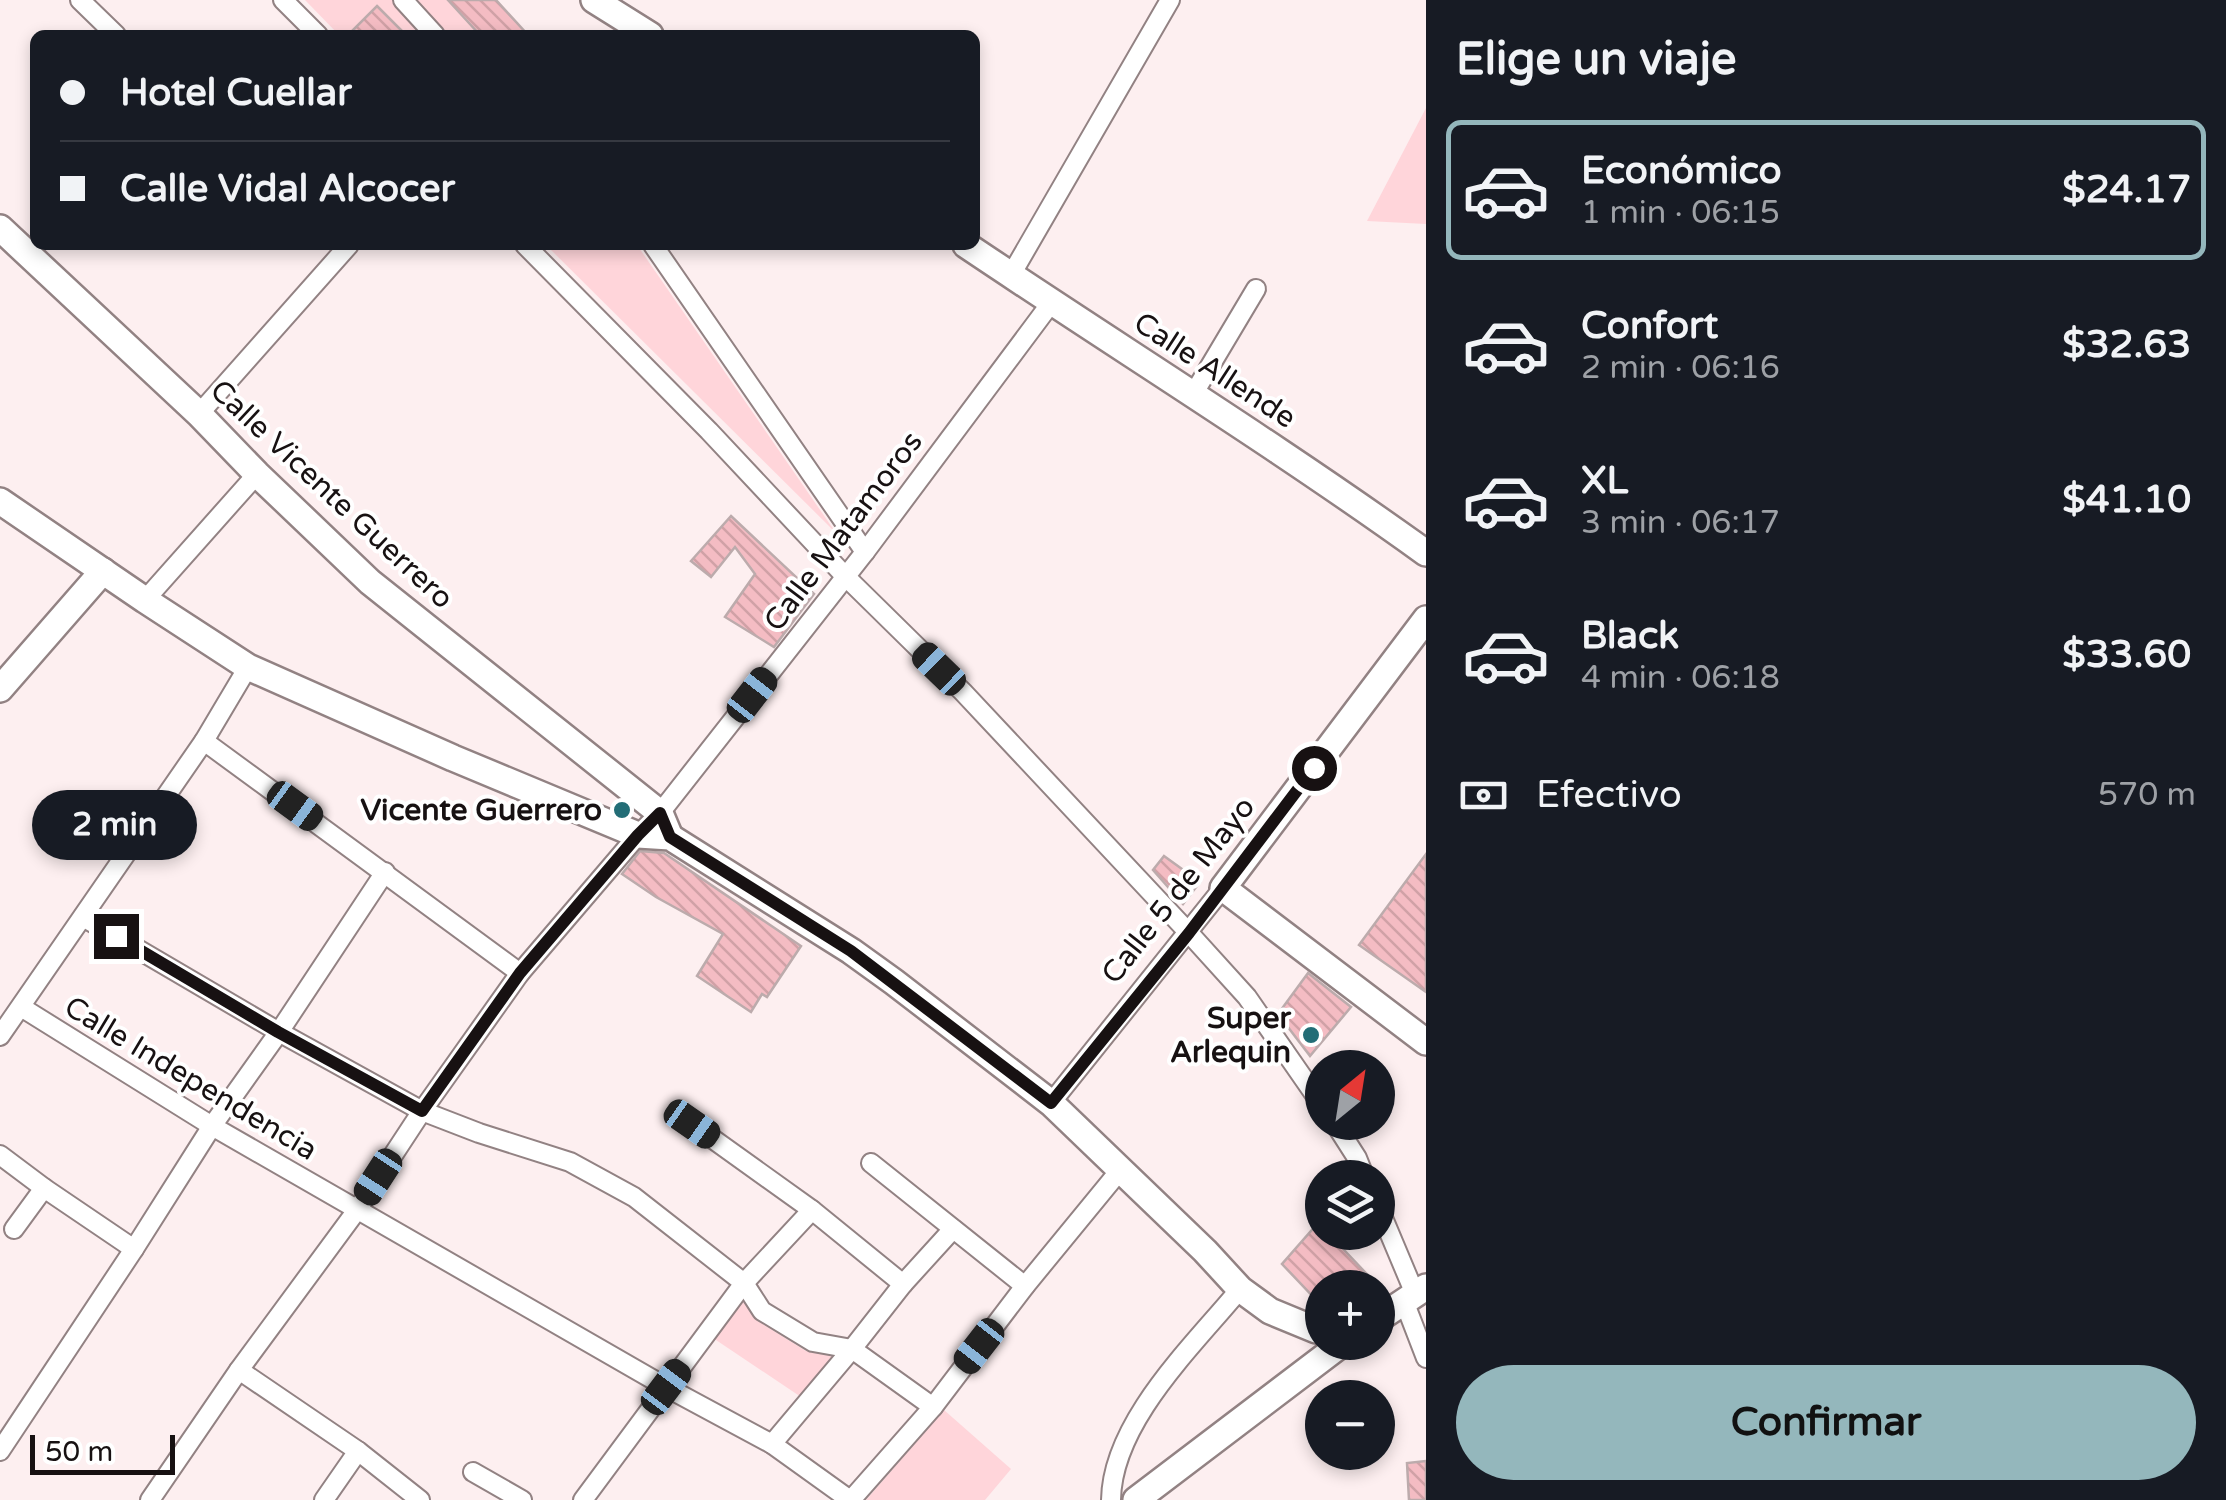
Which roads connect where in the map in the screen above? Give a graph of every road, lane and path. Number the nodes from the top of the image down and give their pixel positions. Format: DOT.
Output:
graph roads {
  1 [pos="80,0"];
  2 [pos="283,0"];
  3 [pos="403,0"];
  4 [pos="594,0"];
  5 [pos="1170,0"];
  6 [pos="111,30"];
  7 [pos="313,30"];
  8 [pos="430,30"];
  9 [pos="642,30"];
  10 [pos="0,228"];
  11 [pos="337,250"];
  12 [pos="531,250"];
  13 [pos="656,250"];
  14 [pos="974,250"];
  15 [pos="1011,275"];
  16 [pos="1256,288"];
  17 [pos="1051,303"];
  18 [pos="1194,394"];
  19 [pos="199,414"];
  20 [pos="257,474"];
  21 [pos="0,501"];
  22 [pos="864,552"];
  23 [pos="1426,553"];
  24 [pos="103,571"];
  25 [pos="845,576"];
  26 [pos="145,600"];
  27 [pos="1426,619"];
  28 [pos="248,667"];
  29 [pos="0,689"];
  30 [pos="204,741"];
  31 [pos="665,825"];
  32 [pos="638,835"];
  33 [pos="386,872"];
  34 [pos="1223,888"];
  35 [pos="84,917"];
  36 [pos="1189,933"];
  37 [pos="520,973"];
  38 [pos="21,1006"];
  39 [pos="278,1032"];
  40 [pos="0,1036"];
  41 [pos="1426,1042"];
  42 [pos="1305,1081"];
  43 [pos="1051,1103"];
  44 [pos="422,1111"];
  45 [pos="692,1124"];
  46 [pos="212,1126"];
  47 [pos="0,1154"];
  48 [pos="871,1163"];
  49 [pos="1121,1169"];
  50 [pos="44,1188"];
  51 [pos="357,1210"];
  52 [pos="812,1210"];
  53 [pos="14,1229"];
  54 [pos="952,1229"];
  55 [pos="1395,1246"];
  56 [pos="134,1248"];
  57 [pos="744,1284"];
  58 [pos="903,1284"];
  59 [pos="1025,1286"];
  60 [pos="1240,1289"];
  61 [pos="1415,1294"];
  62 [pos="1305,1325"];
  63 [pos="852,1349"];
  64 [pos="1426,1358"];
  65 [pos="1320,1360"];
  66 [pos="239,1370"];
  67 [pos="666,1387"];
  68 [pos="932,1407"];
  69 [pos="772,1444"];
  70 [pos="0,1451"];
  71 [pos="358,1452"];
  72 [pos="473,1472"];
  73 [pos="150,1500"];
  74 [pos="324,1500"];
  75 [pos="420,1500"];
  76 [pos="522,1500"];
  77 [pos="583,1500"];
  78 [pos="850,1500"];
  79 [pos="1111,1500"];
  80 [pos="1136,1500"];
  1 -- 6 [label="street"];
  2 -- 7 [label="street"];
  3 -- 8 [label="street"];
  4 -- 9 [label="street"];
  5 -- 15 [label="street"];
  10 -- 19 [label="street, Calle Vicente Guerrero"];
  11 -- 19 [label="street"];
  12 -- 25 [label="street"];
  13 -- 22 [label="street"];
  14 -- 15 [label="street, Calle Allende"];
  15 -- 17 [label="street, Calle Allende"];
  16 -- 18 [label="street"];
  17 -- 18 [label="street, Calle Allende"];
  17 -- 22 [label="street, Calle Matamoros"];
  18 -- 23 [label="street, Calle Allende"];
  19 -- 20 [label="street, Calle Vicente Guerrero"];
  20 -- 26 [label="street"];
  20 -- 31 [label="street, Calle Vicente Guerrero"];
  21 -- 24 [label="street, Calle Vicente Guerrero"];
  22 -- 25 [label="street, Calle Matamoros"];
  24 -- 26 [label="street, Calle Vicente Guerrero"];
  24 -- 29 [label="street"];
  25 -- 31 [label="street, Calle Matamoros"];
  25 -- 36 [label="street"];
  26 -- 28 [label="street, Calle Vicente Guerrero"];
  27 -- 34 [label="street, Calle 5 de Mayo"];
  28 -- 30 [label="street"];
  28 -- 32 [label="street, Calle Vicente Guerrero"];
  30 -- 33 [label="street"];
  30 -- 35 [label="street"];
  31 -- 32 [label="street, Calle Vicente Guerrero"];
  31 -- 43 [label="street, Calle Vicente Guerrero"];
  32 -- 37 [label="street"];
  33 -- 37 [label="street"];
  33 -- 39 [label="street"];
  34 -- 36 [label="street, Calle 5 de Mayo"];
  34 -- 41 [label="street"];
  35 -- 38 [label="street"];
  35 -- 39 [label="street"];
  36 -- 42 [label="street"];
  36 -- 43 [label="street, Calle 5 de Mayo"];
  37 -- 44 [label="street"];
  38 -- 40 [label="street"];
  38 -- 46 [label="street, Calle Independencia"];
  39 -- 44 [label="street"];
  39 -- 46 [label="street"];
  43 -- 49 [label="street, Calle Vicente Guerrero"];
  44 -- 51 [label="street"];
  44 -- 57 [label="street"];
  45 -- 52 [label="street"];
  46 -- 51 [label="street, Calle Independencia"];
  46 -- 56 [label="street"];
  47 -- 50 [label="street"];
  48 -- 54 [label="street"];
  49 -- 59 [label="street"];
  49 -- 60 [label="street, Calle Vicente Guerrero"];
  50 -- 53 [label="street"];
  50 -- 56 [label="street"];
  51 -- 66 [label="street"];
  51 -- 67 [label="street, Calle Independencia"];
  52 -- 57 [label="street"];
  52 -- 58 [label="street"];
  54 -- 58 [label="street"];
  54 -- 59 [label="street"];
  55 -- 61 [label="street"];
  56 -- 70 [label="street"];
  57 -- 63 [label="street"];
  57 -- 67 [label="street"];
  58 -- 63 [label="street"];
  59 -- 68 [label="street"];
  60 -- 62 [label="street, Calle Vicente Guerrero"];
  60 -- 79 [label="street"];
  61 -- 64 [label="street"];
  63 -- 68 [label="street"];
  63 -- 69 [label="street"];
  65 -- 80 [label="street"];
  66 -- 71 [label="street"];
  66 -- 73 [label="street"];
  67 -- 69 [label="street, Calle Independencia"];
  67 -- 77 [label="street"];
  68 -- 78 [label="street"];
  69 -- 78 [label="street, Calle Independencia"];
  71 -- 74 [label="street"];
  71 -- 75 [label="street"];
  72 -- 76 [label="street"];
}
